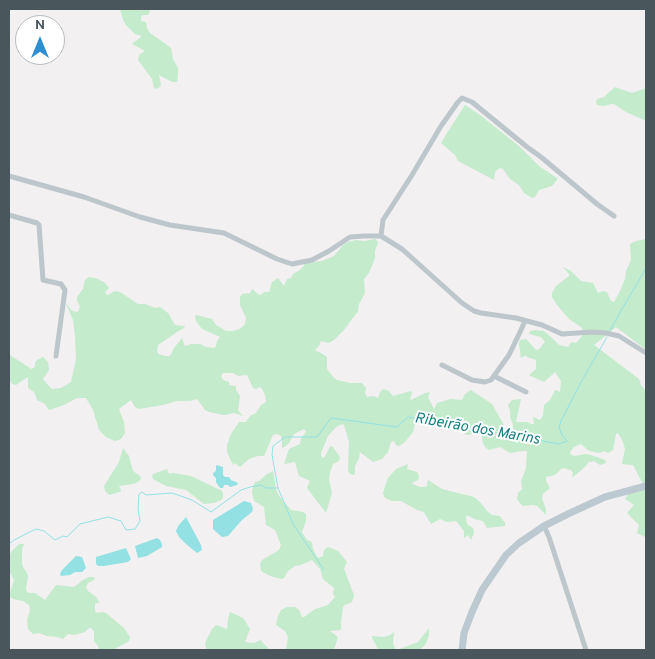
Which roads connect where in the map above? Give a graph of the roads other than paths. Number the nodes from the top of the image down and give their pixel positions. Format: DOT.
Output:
graph roads {
  1 [pos="9,176"];
  2 [pos="9,215"];
  3 [pos="614,216"];
  4 [pos="381,236"];
  5 [pos="525,321"];
  6 [pos="646,352"];
  7 [pos="56,356"];
  8 [pos="442,365"];
  9 [pos="494,376"];
  10 [pos="526,392"];
  11 [pos="646,486"];
  12 [pos="544,526"];
  13 [pos="462,650"];
  14 [pos="586,650"];
  1 -- 4 [label="street"];
  2 -- 7 [label="street"];
  3 -- 4 [label="street"];
  4 -- 5 [label="street"];
  5 -- 6 [label="street"];
  5 -- 9 [label="street"];
  8 -- 9 [label="street"];
  9 -- 10 [label="street"];
  11 -- 12 [label="main road"];
  12 -- 13 [label="main road"];
  12 -- 14 [label="street"];
}
